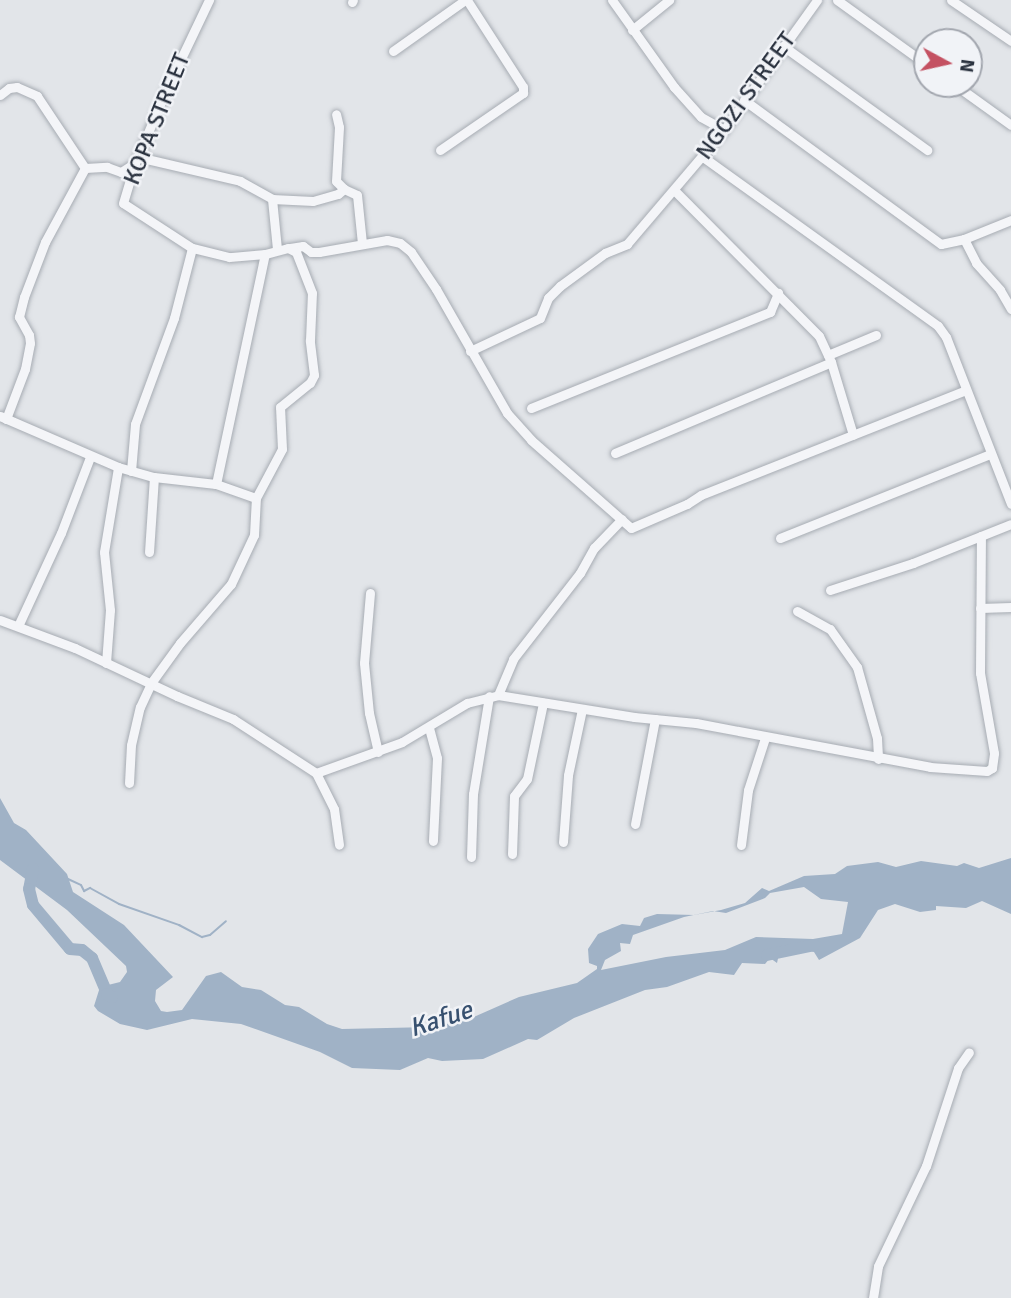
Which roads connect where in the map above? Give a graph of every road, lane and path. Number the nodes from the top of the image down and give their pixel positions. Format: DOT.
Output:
graph roads {
  1 [pos="209,0"];
  2 [pos="466,0"];
  3 [pos="612,0"];
  4 [pos="669,0"];
  5 [pos="817,0"];
  6 [pos="836,0"];
  7 [pos="951,0"];
  8 [pos="632,30"];
  9 [pos="1011,41"];
  10 [pos="783,46"];
  11 [pos="393,51"];
  12 [pos="913,55"];
  13 [pos="0,95"];
  14 [pos="973,98"];
  15 [pos="744,100"];
  16 [pos="336,114"];
  17 [pos="1011,125"];
  18 [pos="724,130"];
  19 [pos="440,150"];
  20 [pos="927,150"];
  21 [pos="703,157"];
  22 [pos="136,160"];
  23 [pos="85,168"];
  24 [pos="344,189"];
  25 [pos="675,191"];
  26 [pos="272,199"];
  27 [pos="1011,220"];
  28 [pos="964,239"];
  29 [pos="362,243"];
  30 [pos="288,247"];
  31 [pos="192,248"];
  32 [pos="277,249"];
  33 [pos="265,254"];
  34 [pos="778,293"];
  35 [pos="1011,309"];
  36 [pos="876,335"];
  37 [pos="470,351"];
  38 [pos="829,358"];
  39 [pos="966,390"];
  40 [pos="531,408"];
  41 [pos="3,418"];
  42 [pos="853,435"];
  43 [pos="615,453"];
  44 [pos="990,454"];
  45 [pos="90,457"];
  46 [pos="118,467"];
  47 [pos="131,471"];
  48 [pos="154,477"];
  49 [pos="216,484"];
  50 [pos="257,498"];
  51 [pos="1011,504"];
  52 [pos="622,519"];
  53 [pos="1011,524"];
  54 [pos="981,536"];
  55 [pos="780,538"];
  56 [pos="149,552"];
  57 [pos="830,590"];
  58 [pos="370,593"];
  59 [pos="1011,607"];
  60 [pos="980,608"];
  61 [pos="797,611"];
  62 [pos="0,620"];
  63 [pos="18,626"];
  64 [pos="106,663"];
  65 [pos="151,683"];
  66 [pos="494,695"];
  67 [pos="543,703"];
  68 [pos="582,709"];
  69 [pos="655,719"];
  70 [pos="429,728"];
  71 [pos="765,738"];
  72 [pos="378,752"];
  73 [pos="878,759"];
  74 [pos="316,773"];
  75 [pos="129,783"];
  76 [pos="635,824"];
  77 [pos="433,841"];
  78 [pos="563,842"];
  79 [pos="340,845"];
  80 [pos="741,845"];
  81 [pos="512,854"];
  82 [pos="471,857"];
  83 [pos="969,1052"];
  84 [pos="873,1298"];
  1 -- 22 [label="street, KOPA STREET"];
  2 -- 11 [label="street"];
  2 -- 19 [label="street"];
  3 -- 8 [label="street"];
  4 -- 8 [label="street"];
  5 -- 10 [label="street, NGOZI STREET"];
  6 -- 12 [label="street"];
  7 -- 9 [label="street"];
  8 -- 18 [label="street"];
  10 -- 15 [label="street, NGOZI STREET"];
  10 -- 20 [label="street"];
  13 -- 23 [label="street"];
  14 -- 17 [label="street"];
  15 -- 18 [label="street, NGOZI STREET"];
  15 -- 28 [label="street"];
  16 -- 24 [label="street"];
  18 -- 21 [label="street, NGOZI STREET"];
  21 -- 25 [label="street, NGOZI STREET"];
  21 -- 39 [label="street"];
  22 -- 23 [label="street"];
  22 -- 26 [label="street"];
  22 -- 31 [label="street, KOPA STREET"];
  23 -- 41 [label="street"];
  24 -- 26 [label="street"];
  24 -- 29 [label="street"];
  25 -- 34 [label="street"];
  25 -- 37 [label="street, NGOZI STREET"];
  26 -- 32 [label="street"];
  27 -- 28 [label="street"];
  28 -- 35 [label="street"];
  29 -- 30 [label="street"];
  29 -- 37 [label="street"];
  30 -- 32 [label="street"];
  30 -- 50 [label="street"];
  31 -- 33 [label="street"];
  31 -- 47 [label="street"];
  32 -- 33 [label="street"];
  33 -- 49 [label="street"];
  34 -- 38 [label="street"];
  34 -- 40 [label="street"];
  36 -- 38 [label="street"];
  37 -- 52 [label="street"];
  38 -- 42 [label="street"];
  38 -- 43 [label="street"];
  39 -- 42 [label="street"];
  39 -- 44 [label="street"];
  41 -- 45 [label="street"];
  42 -- 52 [label="street"];
  44 -- 51 [label="street"];
  44 -- 55 [label="street"];
  45 -- 46 [label="street"];
  45 -- 63 [label="street"];
  46 -- 47 [label="street"];
  46 -- 64 [label="street"];
  47 -- 48 [label="street"];
  48 -- 49 [label="street"];
  48 -- 56 [label="street"];
  49 -- 50 [label="street"];
  50 -- 65 [label="street"];
  52 -- 66 [label="street"];
  53 -- 54 [label="street"];
  54 -- 57 [label="street"];
  54 -- 60 [label="street"];
  58 -- 72 [label="street"];
  59 -- 60 [label="street"];
  60 -- 73 [label="street"];
  61 -- 73 [label="street"];
  62 -- 63 [label="street"];
  63 -- 64 [label="street"];
  64 -- 65 [label="street"];
  65 -- 74 [label="street"];
  65 -- 75 [label="street"];
  66 -- 67 [label="street"];
  66 -- 70 [label="street"];
  66 -- 82 [label="street"];
  67 -- 68 [label="street"];
  67 -- 81 [label="street"];
  68 -- 69 [label="street"];
  68 -- 78 [label="street"];
  69 -- 71 [label="street"];
  69 -- 76 [label="street"];
  70 -- 72 [label="street"];
  70 -- 77 [label="street"];
  71 -- 73 [label="street"];
  71 -- 80 [label="street"];
  72 -- 74 [label="street"];
  74 -- 79 [label="street"];
  83 -- 84 [label="street"];
}
